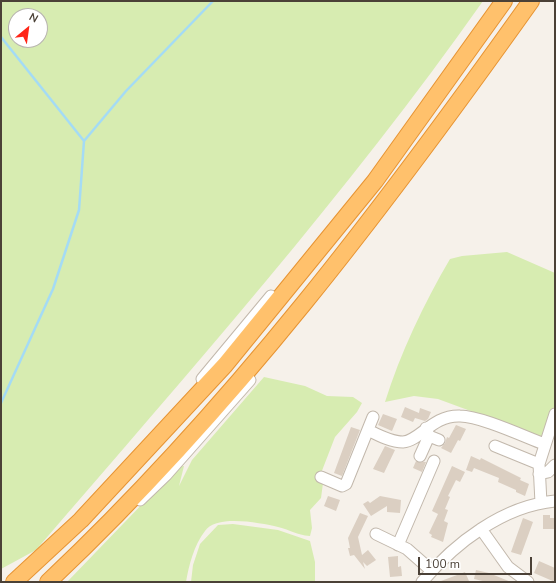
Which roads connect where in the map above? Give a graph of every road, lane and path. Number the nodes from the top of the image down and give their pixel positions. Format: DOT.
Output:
graph roads {
  1 [pos="504,1"];
  2 [pos="531,1"];
  3 [pos="555,414"];
  4 [pos="373,417"];
  5 [pos="368,430"];
  6 [pos="431,435"];
  7 [pos="544,444"];
  8 [pos="495,446"];
  9 [pos="420,456"];
  10 [pos="434,461"];
  11 [pos="555,465"];
  12 [pos="539,469"];
  13 [pos="321,477"];
  14 [pos="555,501"];
  15 [pos="541,503"];
  16 [pos="481,529"];
  17 [pos="376,534"];
  18 [pos="398,545"];
  19 [pos="432,571"];
  20 [pos="14,582"];
  21 [pos="48,582"];
  22 [pos="422,582"];
  23 [pos="528,582"];
  1 -- 20 [label="highway"];
  2 -- 21 [label="highway"];
  3 -- 7 [label="street"];
  4 -- 5 [label="street"];
  5 -- 6 [label="street"];
  5 -- 13 [label="street"];
  6 -- 7 [label="street"];
  6 -- 9 [label="street"];
  7 -- 12 [label="street"];
  8 -- 12 [label="street"];
  10 -- 18 [label="street"];
  11 -- 12 [label="street"];
  12 -- 15 [label="street"];
  14 -- 15 [label="street"];
  15 -- 16 [label="street"];
  16 -- 19 [label="street"];
  16 -- 23 [label="street"];
  17 -- 18 [label="street"];
  18 -- 19 [label="street"];
  19 -- 22 [label="street"];
}
